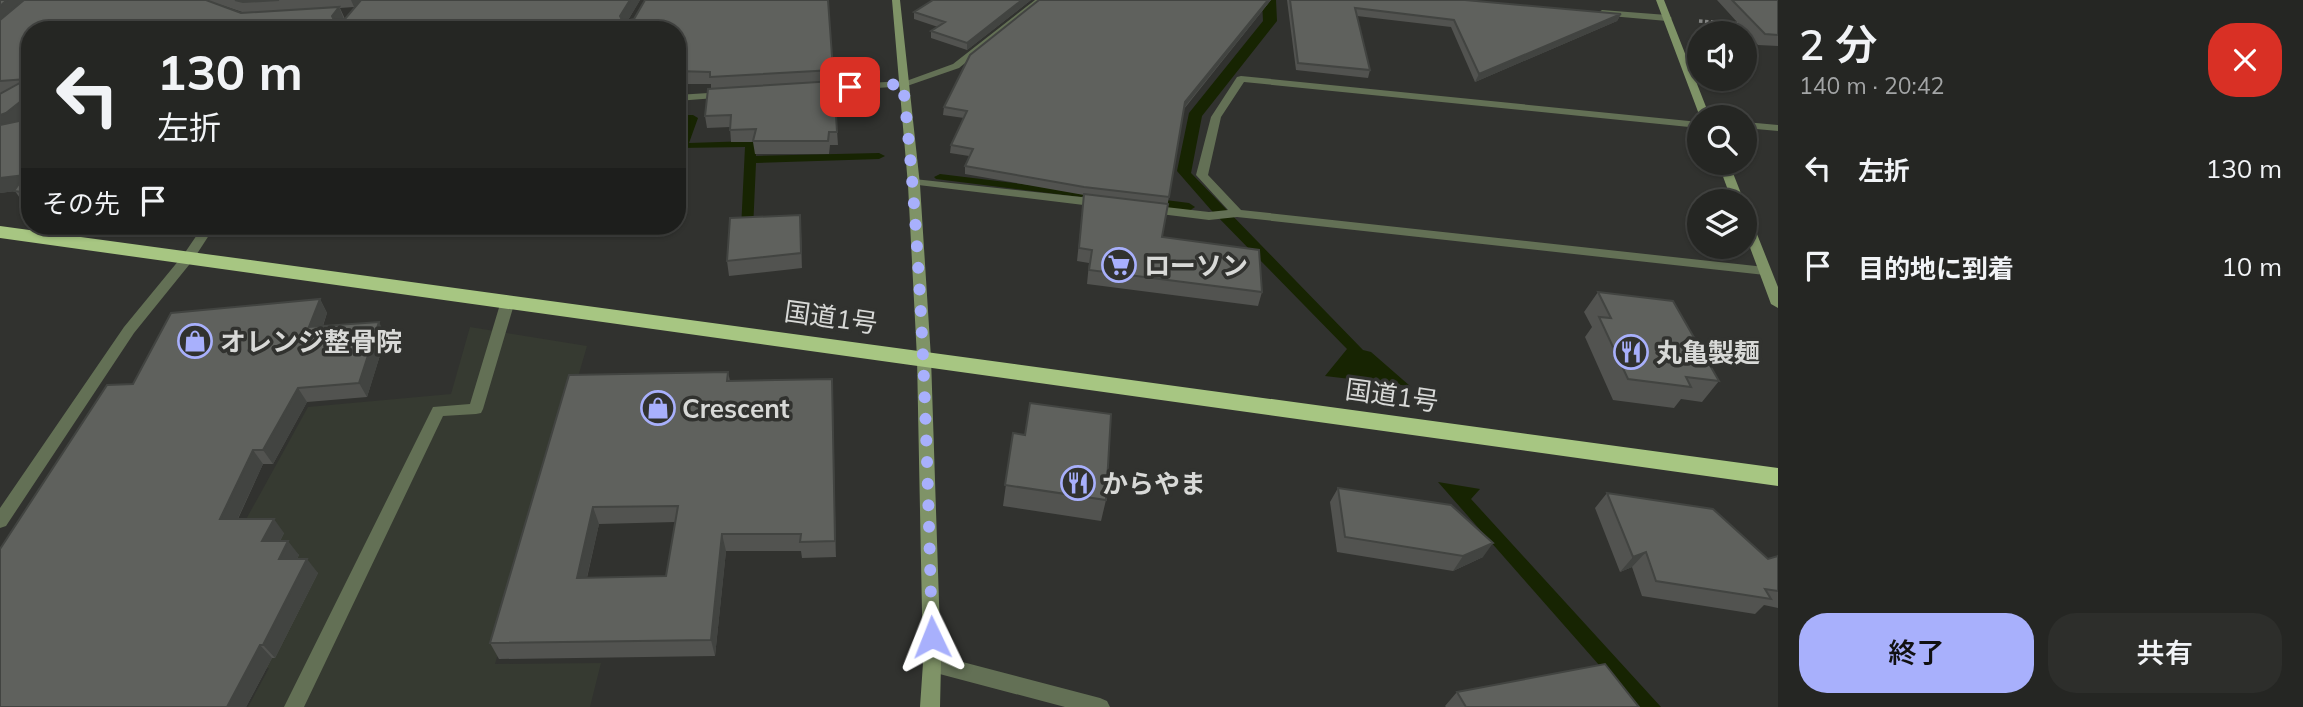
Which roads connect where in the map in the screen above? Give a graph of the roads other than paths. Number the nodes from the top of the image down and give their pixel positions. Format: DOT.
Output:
graph roads {
  1 [pos="896,0"];
  2 [pos="1040,0"];
  3 [pos="1660,0"];
  4 [pos="1584,12"];
  5 [pos="1667,18"];
  6 [pos="903,84"];
  7 [pos="810,89"];
  8 [pos="730,94"];
  9 [pos="686,97"];
  10 [pos="1700,105"];
  11 [pos="1687,124"];
  12 [pos="1757,126"];
  13 [pos="1778,128"];
  14 [pos="914,182"];
  15 [pos="1115,205"];
  16 [pos="1128,206"];
  17 [pos="1237,213"];
  18 [pos="0,232"];
  19 [pos="21,235"];
  20 [pos="23,235"];
  21 [pos="203,235"];
  22 [pos="1757,250"];
  23 [pos="189,257"];
  24 [pos="1765,271"];
  25 [pos="508,301"];
  26 [pos="1778,304"];
  27 [pos="924,358"];
  28 [pos="1778,477"];
  29 [pos="0,521"];
  30 [pos="932,663"];
  31 [pos="294,707"];
  32 [pos="930,707"];
  33 [pos="1100,707"];
  1 -- 6 [label="main road"];
  2 -- 6 [label="street"];
  3 -- 5 [label="main road"];
  4 -- 5 [label="street"];
  5 -- 10 [label="main road"];
  6 -- 7 [label="street"];
  6 -- 14 [label="main road"];
  8 -- 9 [label="street"];
  11 -- 17 [label="street"];
  12 -- 13 [label="street"];
  14 -- 15 [label="street"];
  14 -- 27 [label="main road"];
  16 -- 17 [label="street"];
  17 -- 24 [label="street"];
  18 -- 19 [label="highway, 国道1号"];
  20 -- 23 [label="highway, 国道1号"];
  21 -- 23 [label="street"];
  22 -- 24 [label="main road"];
  23 -- 25 [label="highway, 国道1号"];
  23 -- 29 [label="street"];
  24 -- 26 [label="main road"];
  25 -- 27 [label="highway, 国道1号"];
  25 -- 31 [label="street"];
  27 -- 28 [label="highway, 国道1号"];
  27 -- 30 [label="main road"];
  30 -- 32 [label="main road"];
  30 -- 33 [label="street"];
}
